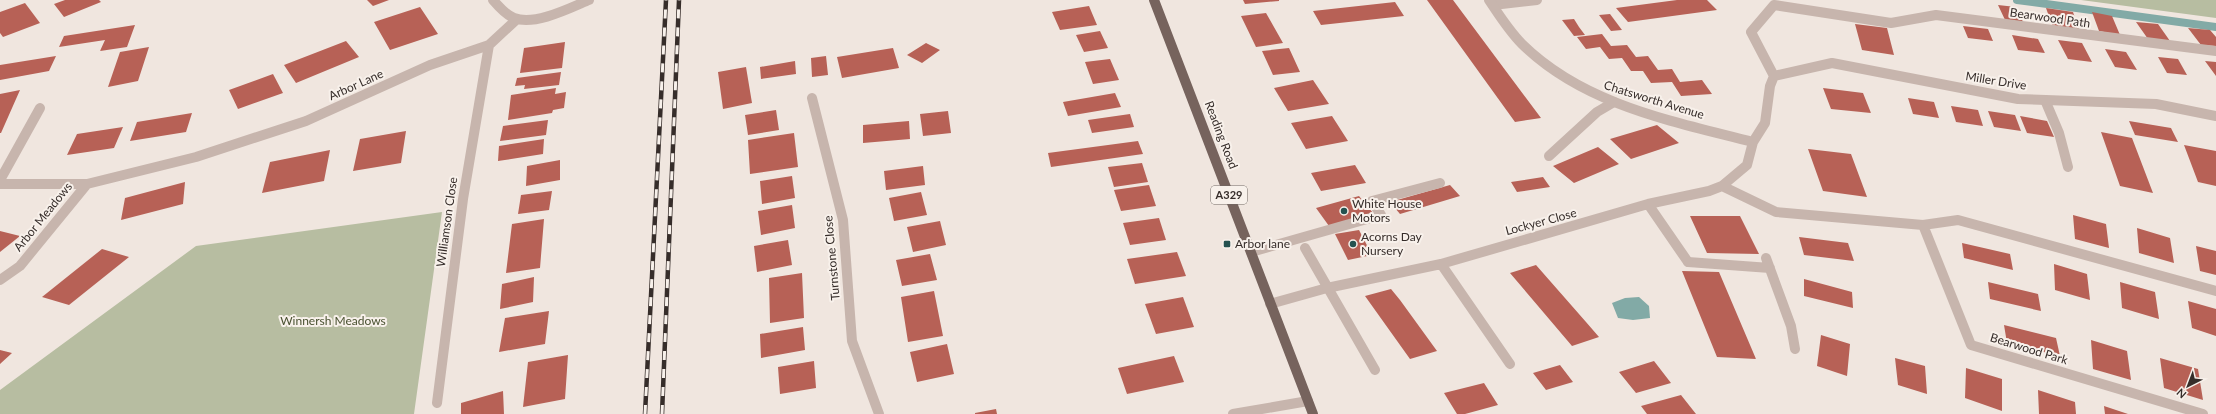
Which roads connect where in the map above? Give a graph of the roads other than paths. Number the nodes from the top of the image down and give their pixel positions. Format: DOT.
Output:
graph roads {
  1 [pos="493,0"];
  2 [pos="589,0"];
  3 [pos="1154,0"];
  4 [pos="1537,0"];
  5 [pos="1491,3"];
  6 [pos="517,19"];
  7 [pos="489,45"];
  8 [pos="2216,51"];
  9 [pos="1774,76"];
  10 [pos="812,98"];
  11 [pos="2045,100"];
  12 [pos="1614,102"];
  13 [pos="40,108"];
  14 [pos="2216,116"];
  15 [pos="1753,142"];
  16 [pos="1549,156"];
  17 [pos="196,157"];
  18 [pos="2068,167"];
  19 [pos="0,180"];
  20 [pos="1440,183"];
  21 [pos="0,184"];
  22 [pos="87,184"];
  23 [pos="1722,186"];
  24 [pos="1648,204"];
  25 [pos="1923,225"];
  26 [pos="1305,248"];
  27 [pos="1251,252"];
  28 [pos="1441,264"];
  29 [pos="0,280"];
  30 [pos="1327,288"];
  31 [pos="2216,291"];
  32 [pos="1270,304"];
  33 [pos="1795,349"];
  34 [pos="1510,364"];
  35 [pos="1375,370"];
  36 [pos="1308,402"];
  37 [pos="437,403"];
  38 [pos="879,414"];
  39 [pos="1233,414"];
  40 [pos="1313,414"];
  41 [pos="2203,414"];
  1 -- 6 [label="street"];
  2 -- 6 [label="street"];
  3 -- 27 [label="main road, Reading Road / A329"];
  4 -- 5 [label="street"];
  5 -- 12 [label="street, Chatsworth Avenue"];
  6 -- 7 [label="street, Arbor Lane"];
  7 -- 17 [label="street, Arbor Lane"];
  7 -- 37 [label="street, Williamson Close"];
  8 -- 9 [label="street, Bearwood Path"];
  9 -- 11 [label="street, Miller Drive"];
  9 -- 15 [label="street"];
  10 -- 38 [label="street, Turnstone Close"];
  11 -- 14 [label="street, Miller Drive"];
  11 -- 18 [label="street"];
  12 -- 15 [label="street, Chatsworth Avenue"];
  12 -- 16 [label="street"];
  13 -- 19 [label="street"];
  15 -- 23 [label="street, Lockyer Close"];
  17 -- 22 [label="street, Arbor Meadows"];
  20 -- 27 [label="street"];
  21 -- 22 [label="street, Arbor Meadows"];
  22 -- 29 [label="street, Arbor Meadows"];
  23 -- 24 [label="street, Lockyer Close"];
  23 -- 25 [label="street"];
  24 -- 28 [label="street, Lockyer Close"];
  24 -- 33 [label="street"];
  25 -- 31 [label="street"];
  25 -- 41 [label="street, Bearwood Park"];
  26 -- 30 [label="street"];
  27 -- 32 [label="main road, Reading Road / A329"];
  28 -- 30 [label="street, Lockyer Close"];
  28 -- 34 [label="street"];
  30 -- 32 [label="street, Lockyer Close"];
  30 -- 35 [label="street"];
  32 -- 36 [label="main road, Reading Road / A329"];
  36 -- 39 [label="street"];
  36 -- 40 [label="main road, Reading Road / A329"];
}
